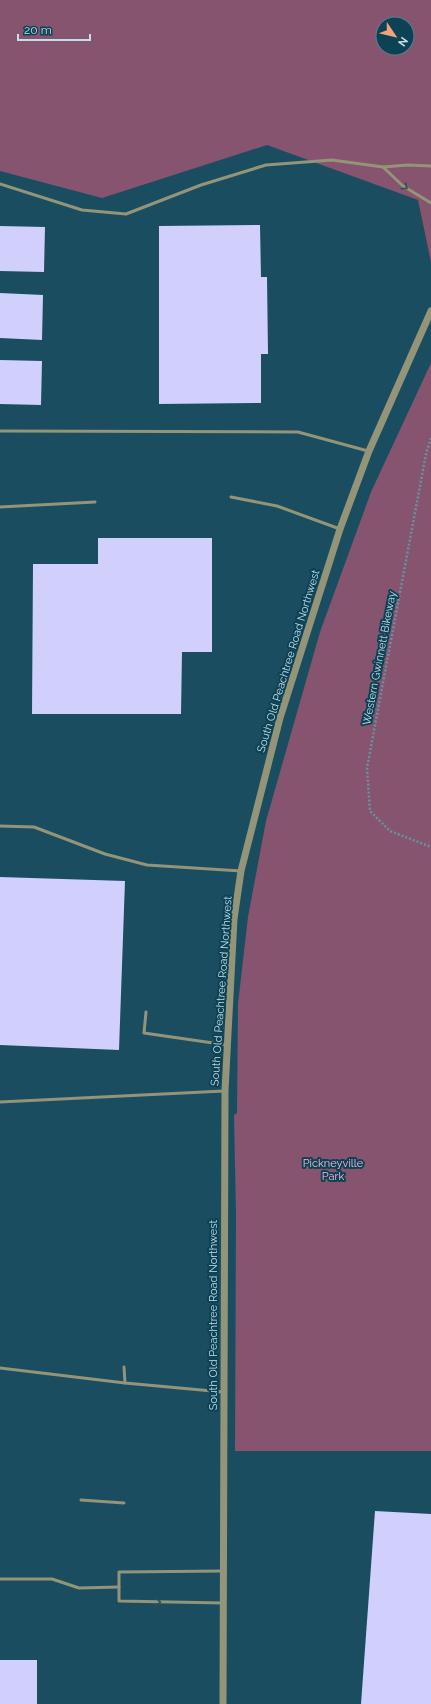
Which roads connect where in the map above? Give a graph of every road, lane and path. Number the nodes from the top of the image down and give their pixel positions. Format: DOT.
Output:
graph roads {
  1 [pos="431,166"];
  2 [pos="383,167"];
  3 [pos="0,184"];
  4 [pos="431,203"];
  5 [pos="431,312"];
  6 [pos="0,431"];
  7 [pos="431,438"];
  8 [pos="369,451"];
  9 [pos="231,497"];
  10 [pos="95,502"];
  11 [pos="0,506"];
  12 [pos="340,529"];
  13 [pos="0,826"];
  14 [pos="431,847"];
  15 [pos="241,871"];
  16 [pos="146,1012"];
  17 [pos="227,1044"];
  18 [pos="225,1091"];
  19 [pos="0,1102"];
  20 [pos="124,1367"];
  21 [pos="0,1368"];
  22 [pos="126,1383"];
  23 [pos="224,1392"];
  24 [pos="81,1500"];
  25 [pos="124,1503"];
  26 [pos="224,1571"];
  27 [pos="0,1579"];
  28 [pos="119,1588"];
  29 [pos="224,1603"];
  30 [pos="223,1704"];
  1 -- 2 [label="lane"];
  2 -- 3 [label="lane"];
  2 -- 4 [label="lane, one-way"];
  5 -- 8 [label="street, South Old Peachtree Road Northwest"];
  6 -- 8 [label="lane"];
  7 -- 14 [label="path, Western Gwinnett Bikeway"];
  8 -- 12 [label="street, South Old Peachtree Road Northwest"];
  9 -- 12 [label="lane"];
  10 -- 11 [label="lane"];
  12 -- 15 [label="street, South Old Peachtree Road Northwest"];
  13 -- 15 [label="lane"];
  15 -- 17 [label="street, South Old Peachtree Road Northwest"];
  16 -- 17 [label="lane"];
  17 -- 18 [label="street, South Old Peachtree Road Northwest"];
  18 -- 19 [label="lane"];
  18 -- 23 [label="street, South Old Peachtree Road Northwest"];
  20 -- 22 [label="lane"];
  21 -- 22 [label="lane"];
  22 -- 23 [label="lane"];
  23 -- 26 [label="street, South Old Peachtree Road Northwest"];
  24 -- 25 [label="lane"];
  26 -- 28 [label="lane"];
  26 -- 29 [label="street, South Old Peachtree Road Northwest"];
  27 -- 28 [label="lane"];
  28 -- 29 [label="lane, one-way"];
  29 -- 30 [label="street, South Old Peachtree Road Northwest"];
}
